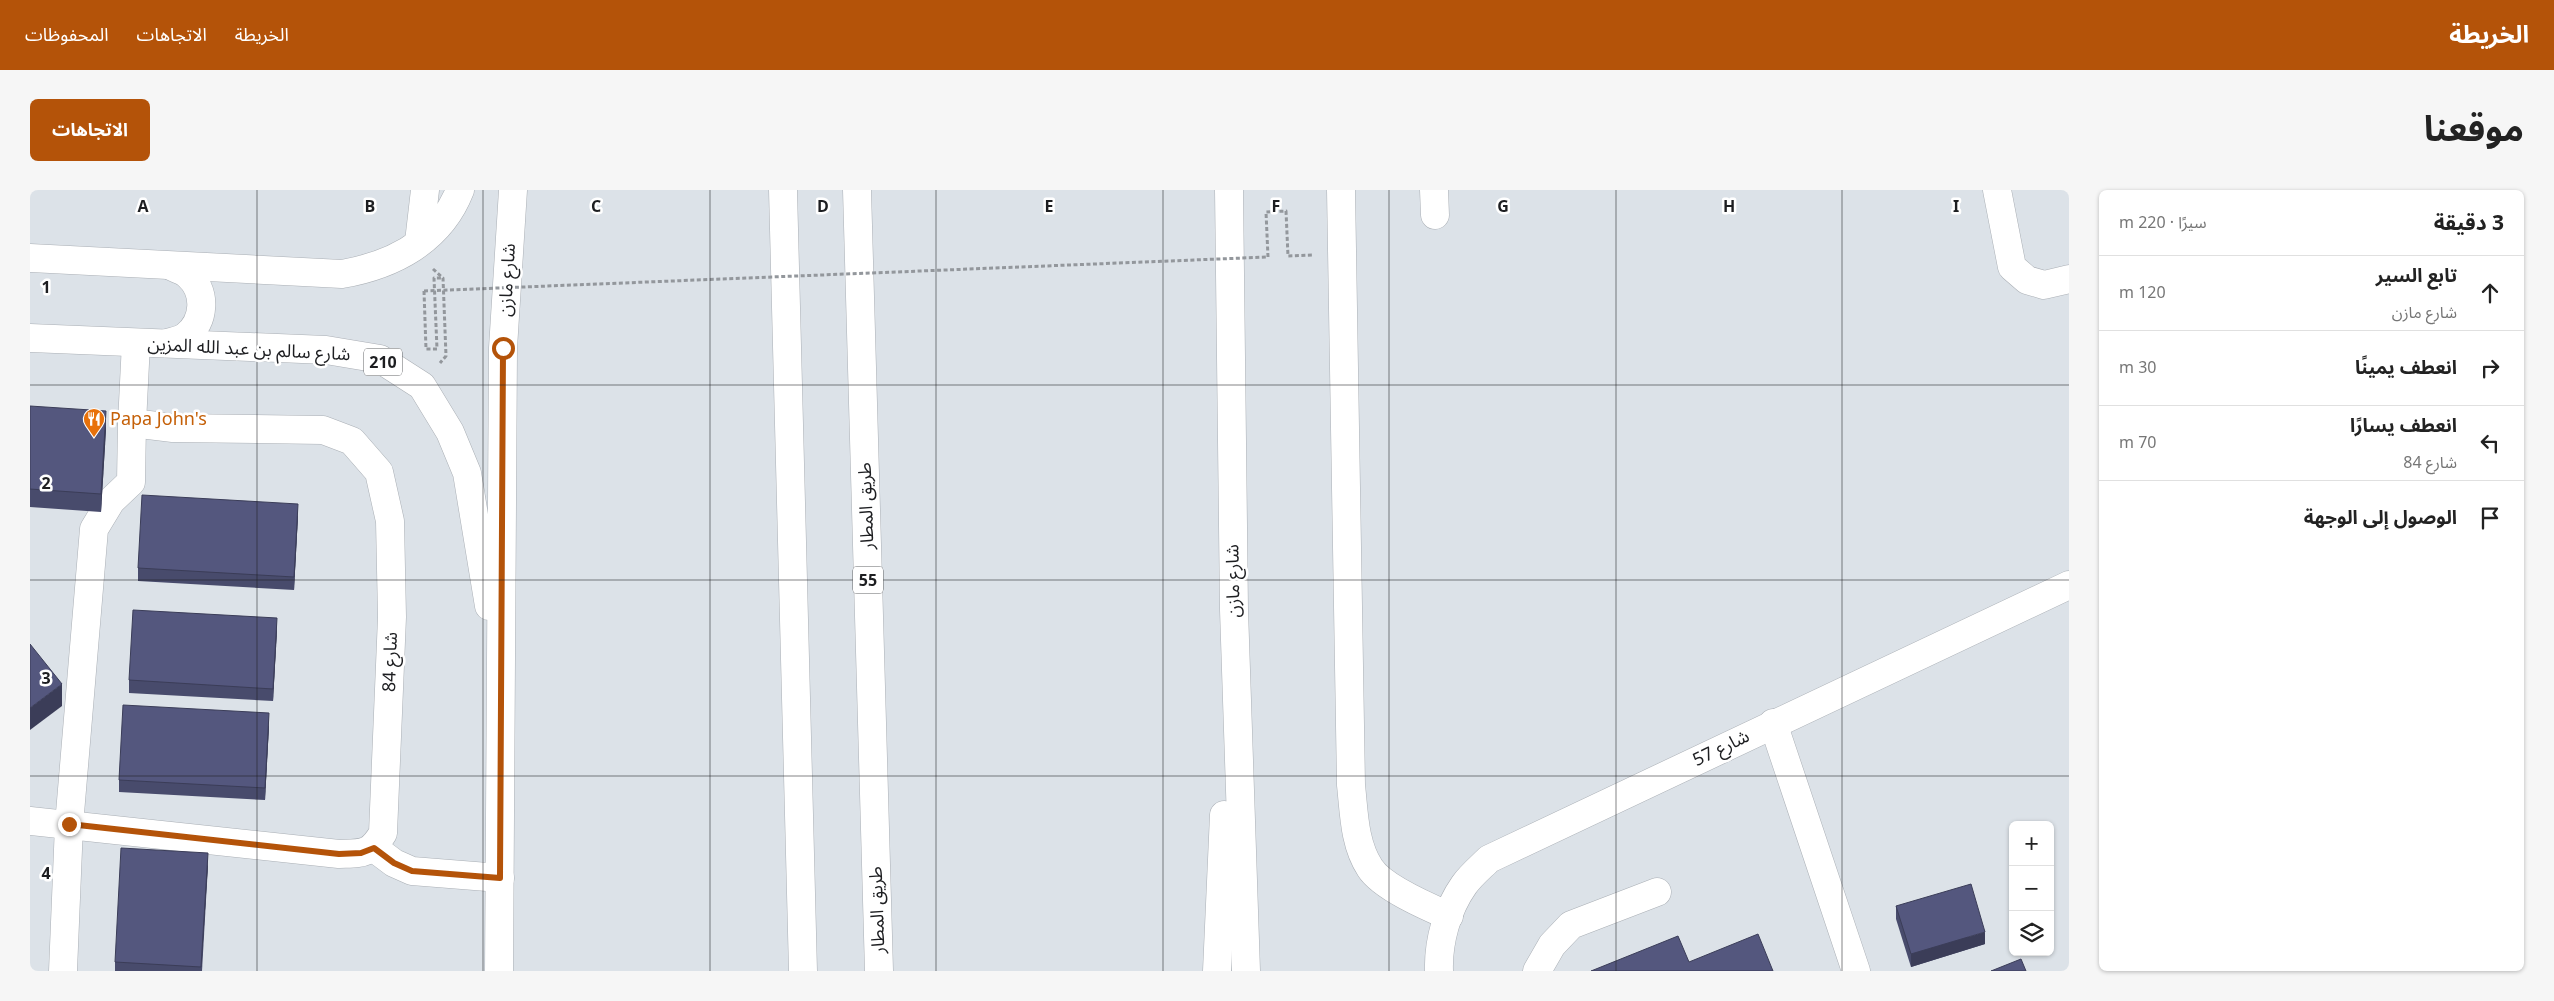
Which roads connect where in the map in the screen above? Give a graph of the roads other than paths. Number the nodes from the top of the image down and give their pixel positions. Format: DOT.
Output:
graph roads {
  1 [pos="424,190"];
  2 [pos="460,190"];
  3 [pos="494,190"];
  4 [pos="513,190"];
  5 [pos="768,190"];
  6 [pos="783,190"];
  7 [pos="857,190"];
  8 [pos="1229,190"];
  9 [pos="1341,190"];
  10 [pos="2002,191"];
  11 [pos="784,224"];
  12 [pos="415,246"];
  13 [pos="30,258"];
  14 [pos="171,266"];
  15 [pos="2069,278"];
  16 [pos="30,338"];
  17 [pos="136,343"];
  18 [pos="167,343"];
  19 [pos="503,348"];
  20 [pos="132,423"];
  21 [pos="2069,584"];
  22 [pos="1234,610"];
  23 [pos="502,681"];
  24 [pos="1773,723"];
  25 [pos="30,821"];
  26 [pos="69,824"];
  27 [pos="374,848"];
  28 [pos="500,878"];
  29 [pos="1656,892"];
  30 [pos="1449,916"];
  31 [pos="63,971"];
  32 [pos="499,971"];
  33 [pos="802,971"];
  34 [pos="879,971"];
  35 [pos="1217,971"];
  36 [pos="1246,971"];
  37 [pos="1439,971"];
  38 [pos="1537,971"];
  39 [pos="1856,971"];
  1 -- 12 [label="main road"];
  2 -- 12 [label="main road"];
  3 -- 19 [label="main road"];
  4 -- 19 [label="main road, شارع مازن"];
  5 -- 11 [label="main road"];
  6 -- 11 [label="main road"];
  7 -- 34 [label="main road, طريق المطار / 55"];
  8 -- 22 [label="main road, شارع مازن"];
  9 -- 30 [label="main road"];
  10 -- 15 [label="main road"];
  11 -- 33 [label="main road"];
  12 -- 14 [label="main road"];
  13 -- 14 [label="main road"];
  14 -- 18 [label="main road"];
  16 -- 17 [label="main road, شارع سالم بن عبد الله المزين / 210"];
  17 -- 18 [label="main road, شارع سالم بن عبد الله المزين / 210"];
  17 -- 20 [label="main road"];
  18 -- 23 [label="main road, شارع سالم بن عبد الله المزين / 210"];
  19 -- 23 [label="main road, شارع مازن"];
  20 -- 26 [label="main road"];
  20 -- 27 [label="main road, شارع 84"];
  21 -- 24 [label="main road, شارع 57"];
  22 -- 35 [label="main road"];
  22 -- 36 [label="main road, شارع مازن"];
  23 -- 28 [label="main road, شارع مازن"];
  24 -- 30 [label="main road, شارع 57"];
  24 -- 39 [label="main road"];
  25 -- 26 [label="main road"];
  26 -- 27 [label="main road"];
  26 -- 31 [label="main road"];
  27 -- 28 [label="main road"];
  28 -- 32 [label="main road, شارع مازن"];
  29 -- 38 [label="main road"];
  30 -- 37 [label="main road, شارع 57"];
}
